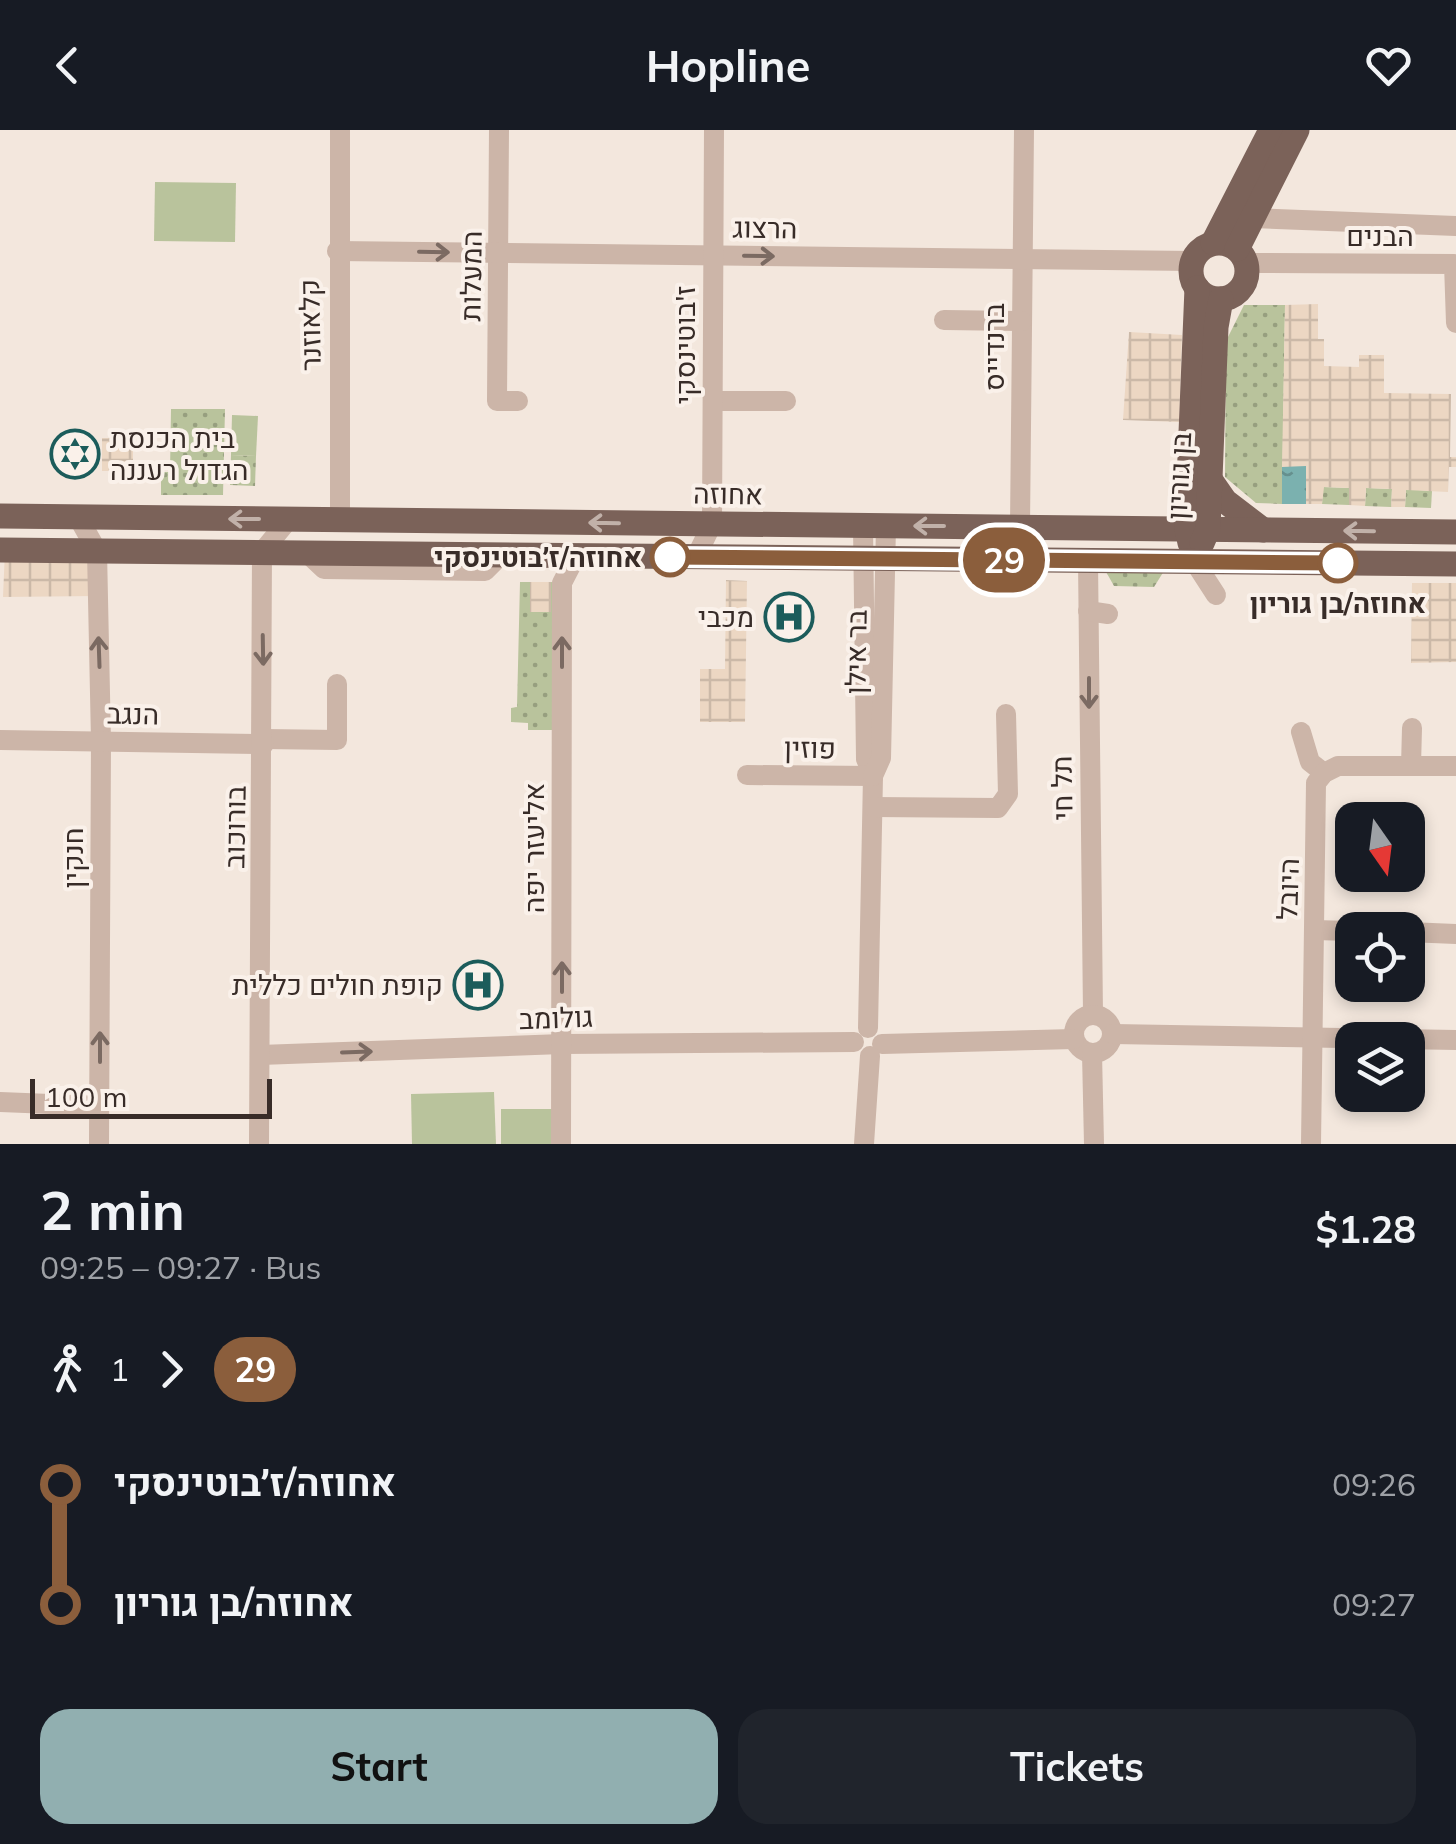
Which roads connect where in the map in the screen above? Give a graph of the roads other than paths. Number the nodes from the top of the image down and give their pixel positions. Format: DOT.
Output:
graph roads {
  1 [pos="340,130"];
  2 [pos="500,130"];
  3 [pos="714,130"];
  4 [pos="1024,130"];
  5 [pos="1271,130"];
  6 [pos="1297,130"];
  7 [pos="1252,218"];
  8 [pos="1456,226"];
  9 [pos="337,251"];
  10 [pos="1232,251"];
  11 [pos="499,253"];
  12 [pos="714,255"];
  13 [pos="1022,259"];
  14 [pos="1192,261"];
  15 [pos="1197,288"];
  16 [pos="1221,299"];
  17 [pos="944,320"];
  18 [pos="1022,320"];
  19 [pos="1456,323"];
  20 [pos="518,401"];
  21 [pos="712,401"];
  22 [pos="786,401"];
  23 [pos="1199,477"];
  24 [pos="0,516"];
  25 [pos="78,517"];
  26 [pos="289,519"];
  27 [pos="340,520"];
  28 [pos="712,524"];
  29 [pos="875,526"];
  30 [pos="1020,526"];
  31 [pos="1149,528"];
  32 [pos="1197,529"];
  33 [pos="1263,530"];
  34 [pos="1456,532"];
  35 [pos="0,550"];
  36 [pos="262,552"];
  37 [pos="576,556"];
  38 [pos="696,557"];
  39 [pos="874,557"];
  40 [pos="103,558"];
  41 [pos="1038,560"];
  42 [pos="1088,560"];
  43 [pos="1194,561"];
  44 [pos="1456,564"];
  45 [pos="1216,595"];
  46 [pos="337,684"];
  47 [pos="1006,714"];
  48 [pos="1412,728"];
  49 [pos="1302,732"];
  50 [pos="0,740"];
  51 [pos="101,741"];
  52 [pos="264,742"];
  53 [pos="1411,766"];
  54 [pos="1456,766"];
  55 [pos="1324,772"];
  56 [pos="746,775"];
  57 [pos="873,776"];
  58 [pos="872,807"];
  59 [pos="1314,930"];
  60 [pos="1335,931"];
  61 [pos="1425,933"];
  62 [pos="1456,934"];
  63 [pos="1094,1014"];
  64 [pos="1113,1034"];
  65 [pos="1310,1037"];
  66 [pos="1074,1039"];
  67 [pos="1456,1040"];
  68 [pos="868,1042"];
  69 [pos="562,1044"];
  70 [pos="1092,1054"];
  71 [pos="260,1055"];
  72 [pos="0,1102"];
  73 [pos="100,1106"];
  74 [pos="100,1144"];
  75 [pos="259,1144"];
  76 [pos="560,1144"];
  77 [pos="864,1144"];
  78 [pos="1094,1144"];
  79 [pos="1311,1144"];
  1 -- 9 [label="street, קלאוזנר"];
  2 -- 11 [label="street, המעלות"];
  3 -- 12 [label="street, ז'בוטינסקי"];
  4 -- 13 [label="street, ברנדייס"];
  5 -- 10 [label="main road"];
  6 -- 7 [label="main road"];
  7 -- 8 [label="street, הבנים"];
  7 -- 10 [label="main road"];
  9 -- 11 [label="street, הרצוג, one-way"];
  9 -- 27 [label="street, קלאוזנר"];
  10 -- 14 [label="main road"];
  10 -- 16 [label="main road"];
  10 -- 19 [label="street, הבנים"];
  11 -- 12 [label="street, הרצוג"];
  11 -- 20 [label="street, המעלות"];
  12 -- 13 [label="street, הרצוג, one-way"];
  12 -- 21 [label="street, ז'בוטינסקי"];
  13 -- 14 [label="street, הרצוג"];
  13 -- 18 [label="street, ברנדייס"];
  14 -- 15 [label="main road"];
  15 -- 16 [label="main road"];
  15 -- 23 [label="main road, בן גוריון"];
  16 -- 23 [label="main road, בן גוריון"];
  17 -- 18 [label="street"];
  18 -- 30 [label="street, ברנדייס"];
  21 -- 22 [label="street"];
  21 -- 28 [label="street, ז'בוטינסקי"];
  23 -- 31 [label="main road"];
  23 -- 32 [label="main road, בן גוריון"];
  23 -- 33 [label="main road"];
  24 -- 25 [label="main road, אחוזה"];
  26 -- 25 [label="main road, אחוזה, one-way"];
  25 -- 40 [label="street, חנקין"];
  26 -- 27 [label="main road, אחוזה"];
  26 -- 36 [label="street"];
  28 -- 27 [label="main road, אחוזה, one-way"];
  28 -- 29 [label="main road, אחוזה"];
  28 -- 38 [label="street, ז'בוטינסקי"];
  30 -- 29 [label="main road, אחוזה, one-way"];
  29 -- 39 [label="street, בר אילן"];
  30 -- 31 [label="main road, אחוזה"];
  30 -- 41 [label="street, ברנדייס"];
  31 -- 32 [label="main road, אחוזה"];
  32 -- 33 [label="main road, אחוזה"];
  32 -- 43 [label="main road, בן גוריון"];
  34 -- 33 [label="main road, אחוזה, one-way"];
  35 -- 40 [label="main road"];
  36 -- 37 [label="main road"];
  36 -- 40 [label="main road"];
  36 -- 52 [label="street, בורוכוב, one-way"];
  37 -- 38 [label="main road"];
  69 -- 37 [label="street, אליעזר יפה, one-way"];
  38 -- 39 [label="main road"];
  39 -- 41 [label="main road"];
  39 -- 57 [label="street, בר אילן"];
  51 -- 40 [label="street, חנקין, one-way"];
  41 -- 42 [label="main road"];
  42 -- 43 [label="main road"];
  42 -- 63 [label="street, תל חי, one-way"];
  43 -- 44 [label="main road"];
  43 -- 45 [label="street"];
  46 -- 52 [label="street, הנגב"];
  47 -- 58 [label="street"];
  48 -- 53 [label="street"];
  49 -- 55 [label="street"];
  50 -- 51 [label="street, הנגב"];
  51 -- 52 [label="street, הנגב"];
  73 -- 51 [label="street, חנקין, one-way"];
  52 -- 71 [label="street, בורוכוב"];
  53 -- 54 [label="street"];
  53 -- 55 [label="street"];
  55 -- 59 [label="street, היובל"];
  56 -- 57 [label="street, פוזין"];
  57 -- 58 [label="street, בר אילן"];
  58 -- 68 [label="street, בר אילן"];
  59 -- 60 [label="street"];
  59 -- 65 [label="street, היובל"];
  61 -- 62 [label="street"];
  63 -- 64 [label="street"];
  63 -- 66 [label="street"];
  64 -- 65 [label="street"];
  64 -- 70 [label="street"];
  65 -- 67 [label="street"];
  65 -- 79 [label="street, היובל"];
  66 -- 68 [label="street, גולומב"];
  66 -- 70 [label="street"];
  68 -- 69 [label="street, גולומב"];
  68 -- 77 [label="street, בר אילן"];
  71 -- 69 [label="street, גולומב, one-way"];
  69 -- 76 [label="street, אליעזר יפה"];
  70 -- 78 [label="street"];
  71 -- 75 [label="street, בורוכוב"];
  72 -- 73 [label="street"];
  73 -- 74 [label="street, חנקין"];
}
